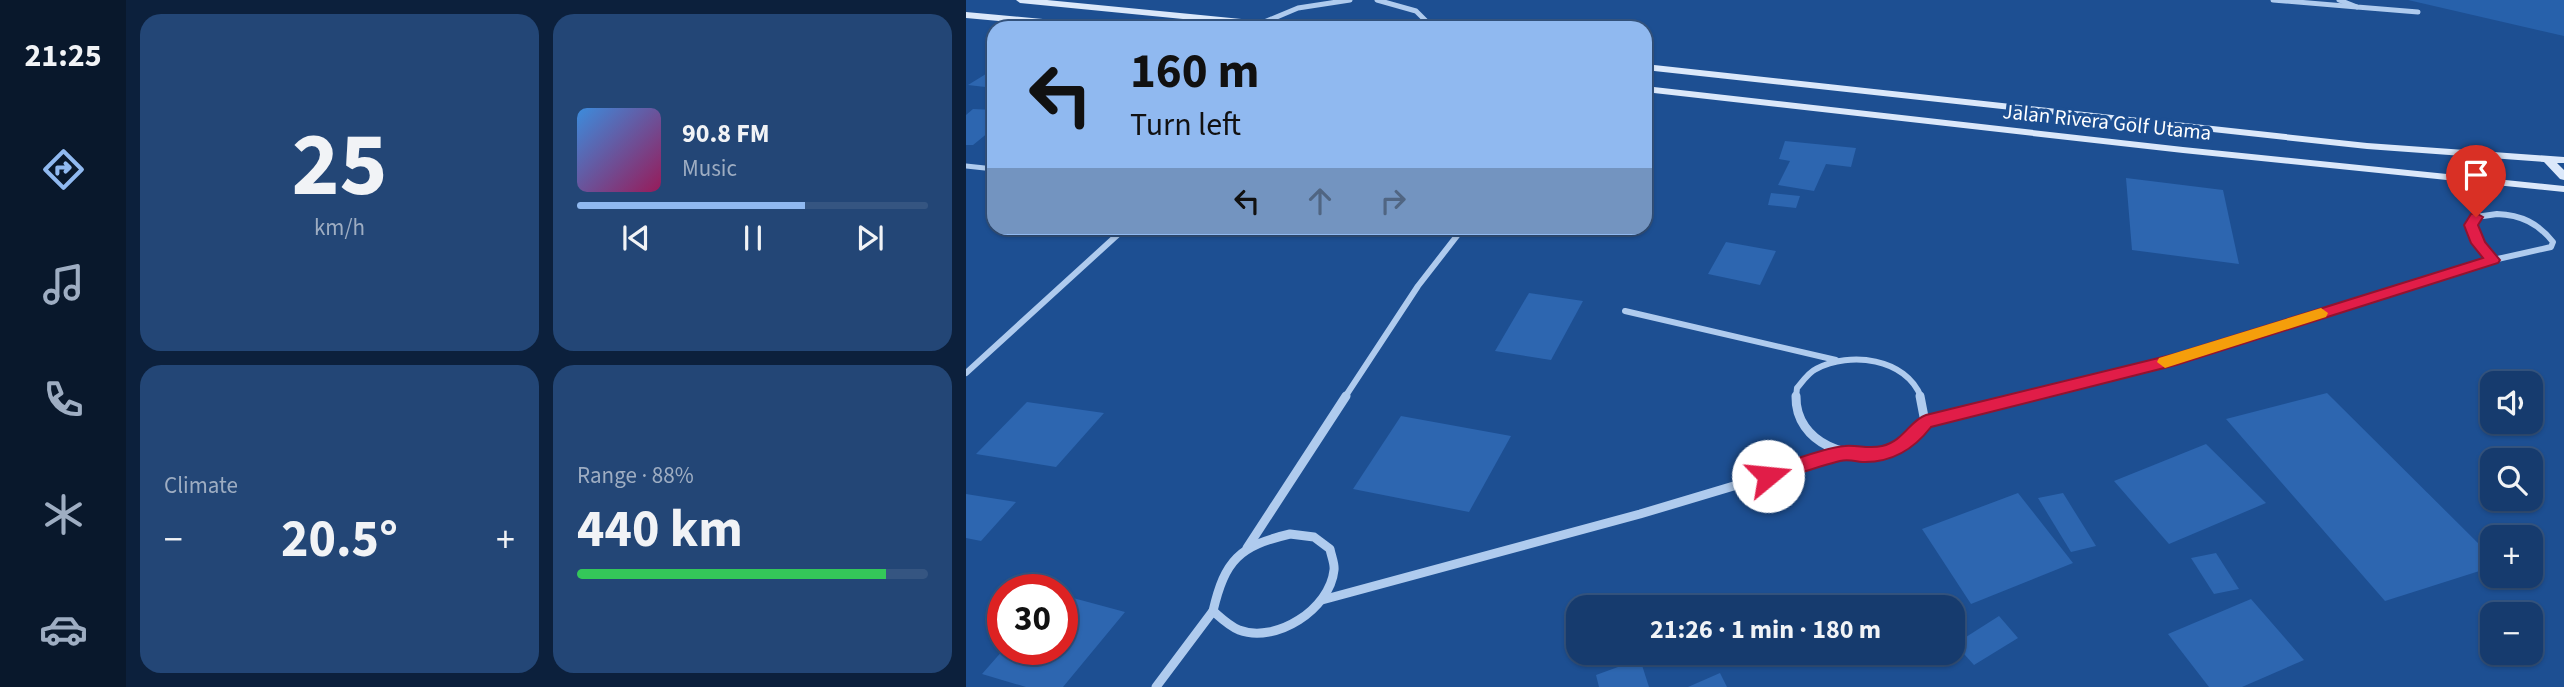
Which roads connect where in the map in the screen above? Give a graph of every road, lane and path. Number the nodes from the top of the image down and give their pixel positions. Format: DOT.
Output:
graph roads {
  1 [pos="1020,0"];
  2 [pos="1350,0"];
  3 [pos="1377,0"];
  4 [pos="2273,0"];
  5 [pos="2339,0"];
  6 [pos="1393,1"];
  7 [pos="2357,7"];
  8 [pos="2417,12"];
  9 [pos="966,15"];
  10 [pos="1031,21"];
  11 [pos="1209,21"];
  12 [pos="1267,21"];
  13 [pos="1429,21"];
  14 [pos="1652,68"];
  15 [pos="1652,90"];
  16 [pos="2548,160"];
  17 [pos="2564,160"];
  18 [pos="966,166"];
  19 [pos="987,168"];
  20 [pos="2564,177"];
  21 [pos="2564,189"];
  22 [pos="1117,235"];
  23 [pos="1458,235"];
  24 [pos="2493,260"];
  25 [pos="1625,311"];
  26 [pos="1838,360"];
  27 [pos="966,373"];
  28 [pos="1926,422"];
  29 [pos="1844,453"];
  30 [pos="1247,549"];
  31 [pos="1322,600"];
  32 [pos="1213,611"];
  33 [pos="1156,687"];
  1 -- 11 [label="street"];
  2 -- 12 [label="street"];
  3 -- 6 [label="street"];
  4 -- 7 [label="street"];
  5 -- 7 [label="street"];
  6 -- 13 [label="street"];
  7 -- 8 [label="street"];
  9 -- 10 [label="street"];
  14 -- 16 [label="street, Jalan Rivera Golf Utama"];
  15 -- 21 [label="street, Jalan Rivera Golf Utama"];
  16 -- 17 [label="street, Jalan Rivera Golf Utama"];
  16 -- 20 [label="street"];
  18 -- 19 [label="street"];
  22 -- 27 [label="street"];
  23 -- 30 [label="street"];
  24 -- 24 [label="street"];
  24 -- 28 [label="street"];
  25 -- 26 [label="street"];
  26 -- 28 [label="street"];
  26 -- 29 [label="street"];
  28 -- 29 [label="street"];
  29 -- 31 [label="street"];
  30 -- 31 [label="street"];
  30 -- 32 [label="street"];
  31 -- 32 [label="street"];
  32 -- 33 [label="street"];
}
